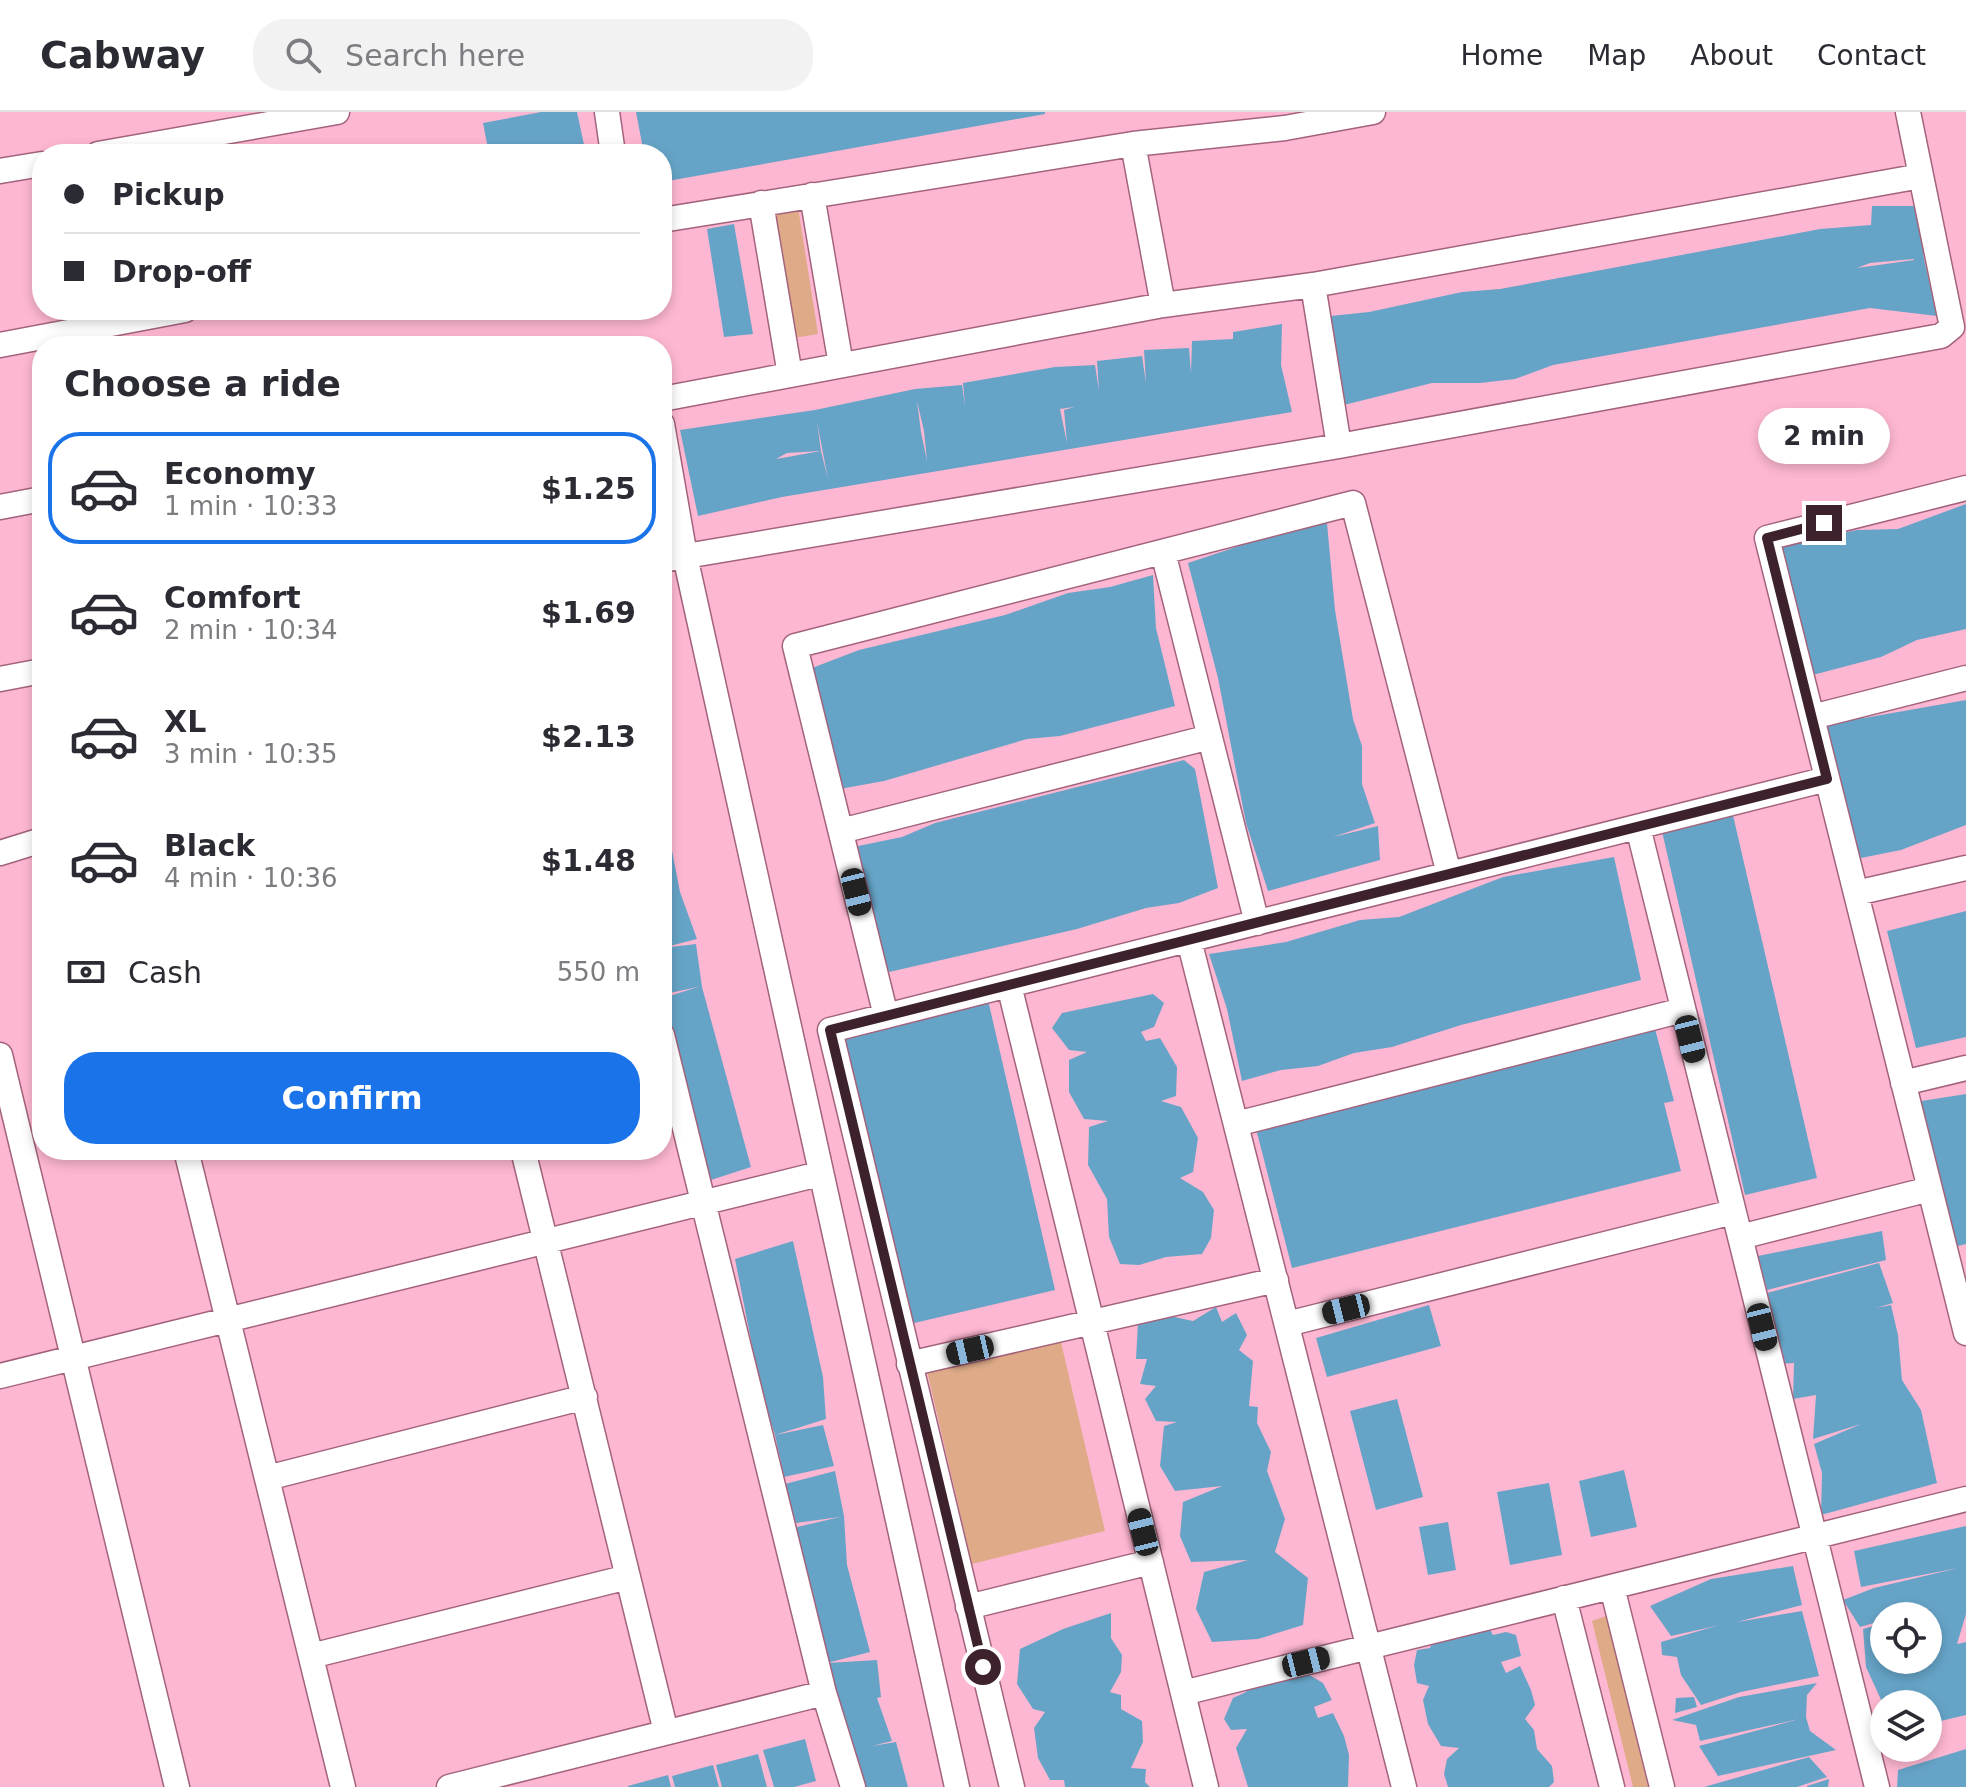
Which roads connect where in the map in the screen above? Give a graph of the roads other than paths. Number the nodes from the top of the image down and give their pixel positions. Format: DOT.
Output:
graph roads {
  1 [pos="337,112"];
  2 [pos="607,112"];
  3 [pos="1373,112"];
  4 [pos="1908,112"];
  5 [pos="1283,120"];
  6 [pos="155,144"];
  7 [pos="612,144"];
  8 [pos="1133,144"];
  9 [pos="32,166"];
  10 [pos="0,171"];
  11 [pos="1921,176"];
  12 [pos="812,195"];
  13 [pos="761,203"];
  14 [pos="672,218"];
  15 [pos="1313,285"];
  16 [pos="1163,305"];
  17 [pos="160,320"];
  18 [pos="1959,326"];
  19 [pos="124,334"];
  20 [pos="101,336"];
  21 [pos="32,342"];
  22 [pos="0,345"];
  23 [pos="841,365"];
  24 [pos="790,375"];
  25 [pos="672,397"];
  26 [pos="1339,446"];
  27 [pos="1966,488"];
  28 [pos="32,501"];
  29 [pos="0,507"];
  30 [pos="1163,552"];
  31 [pos="673,558"];
  32 [pos="32,673"];
  33 [pos="1966,678"];
  34 [pos="0,679"];
  35 [pos="1812,717"];
  36 [pos="1210,737"];
  37 [pos="1827,779"];
  38 [pos="1638,827"];
  39 [pos="841,831"];
  40 [pos="32,843"];
  41 [pos="0,853"];
  42 [pos="1966,868"];
  43 [pos="1449,874"];
  44 [pos="1856,893"];
  45 [pos="1257,923"];
  46 [pos="1189,940"];
  47 [pos="1009,985"];
  48 [pos="1683,1010"];
  49 [pos="886,1016"];
  50 [pos="0,1055"];
  51 [pos="1966,1068"];
  52 [pos="672,1076"];
  53 [pos="1903,1083"];
  54 [pos="1236,1124"];
  55 [pos="188,1160"];
  56 [pos="525,1160"];
  57 [pos="819,1174"];
  58 [pos="1930,1189"];
  59 [pos="703,1204"];
  60 [pos="1733,1212"];
  61 [pos="1740,1237"];
  62 [pos="544,1243"];
  63 [pos="1958,1268"];
  64 [pos="1276,1280"];
  65 [pos="226,1321"];
  66 [pos="1092,1323"];
  67 [pos="1287,1324"];
  68 [pos="1966,1333"];
  69 [pos="73,1358"];
  70 [pos="909,1364"];
  71 [pos="0,1376"];
  72 [pos="585,1397"];
  73 [pos="267,1478"];
  74 [pos="1966,1499"];
  75 [pos="1814,1536"];
  76 [pos="1151,1562"];
  77 [pos="628,1577"];
  78 [pos="1612,1587"];
  79 [pos="1564,1598"];
  80 [pos="968,1607"];
  81 [pos="1368,1647"];
  82 [pos="311,1656"];
  83 [pos="824,1693"];
  84 [pos="1183,1693"];
  85 [pos="666,1732"];
  86 [pos="177,1787"];
  87 [pos="343,1787"];
  88 [pos="449,1787"];
  89 [pos="853,1787"];
  90 [pos="957,1787"];
  91 [pos="1012,1787"];
  92 [pos="1206,1787"];
  93 [pos="1404,1787"];
  94 [pos="1612,1787"];
  95 [pos="1662,1787"];
  96 [pos="1877,1787"];
  1 -- 6 [label="street"];
  2 -- 7 [label="street"];
  3 -- 5 [label="street"];
  4 -- 11 [label="street"];
  5 -- 8 [label="street"];
  8 -- 12 [label="street"];
  8 -- 16 [label="street"];
  9 -- 10 [label="street"];
  11 -- 15 [label="street"];
  11 -- 18 [label="street"];
  12 -- 13 [label="street"];
  12 -- 23 [label="street"];
  13 -- 14 [label="street"];
  13 -- 24 [label="street"];
  15 -- 16 [label="street"];
  15 -- 26 [label="street"];
  16 -- 23 [label="street"];
  17 -- 19 [label="street"];
  18 -- 26 [label="street"];
  19 -- 20 [label="street"];
  21 -- 22 [label="street"];
  23 -- 24 [label="street"];
  24 -- 25 [label="street"];
  26 -- 31 [label="street"];
  27 -- 35 [label="street"];
  28 -- 29 [label="street"];
  30 -- 36 [label="street"];
  30 -- 39 [label="street"];
  30 -- 43 [label="street"];
  31 -- 57 [label="street"];
  32 -- 34 [label="street"];
  33 -- 35 [label="street"];
  35 -- 37 [label="street"];
  36 -- 39 [label="street"];
  36 -- 45 [label="street"];
  37 -- 38 [label="street"];
  37 -- 44 [label="street"];
  38 -- 43 [label="street"];
  38 -- 48 [label="street"];
  39 -- 49 [label="street"];
  40 -- 41 [label="street"];
  42 -- 44 [label="street"];
  43 -- 45 [label="street"];
  44 -- 53 [label="street"];
  45 -- 46 [label="street"];
  46 -- 47 [label="street"];
  46 -- 54 [label="street"];
  47 -- 49 [label="street"];
  47 -- 66 [label="street"];
  48 -- 54 [label="street"];
  48 -- 60 [label="street"];
  49 -- 70 [label="street"];
  50 -- 69 [label="street"];
  51 -- 53 [label="street"];
  52 -- 59 [label="street"];
  53 -- 58 [label="street"];
  54 -- 64 [label="street"];
  55 -- 65 [label="street"];
  56 -- 62 [label="street"];
  57 -- 59 [label="street"];
  57 -- 90 [label="street"];
  58 -- 61 [label="street"];
  58 -- 63 [label="street"];
  59 -- 62 [label="street"];
  59 -- 83 [label="street"];
  60 -- 61 [label="street"];
  60 -- 67 [label="street"];
  61 -- 75 [label="street"];
  62 -- 65 [label="street"];
  62 -- 72 [label="street"];
  63 -- 68 [label="street"];
  64 -- 66 [label="street"];
  64 -- 67 [label="street"];
  65 -- 69 [label="street"];
  65 -- 73 [label="street"];
  66 -- 70 [label="street"];
  66 -- 76 [label="street"];
  67 -- 81 [label="street"];
  69 -- 71 [label="street"];
  69 -- 86 [label="street"];
  70 -- 80 [label="street"];
  72 -- 73 [label="street"];
  72 -- 77 [label="street"];
  73 -- 82 [label="street"];
  74 -- 75 [label="street"];
  75 -- 78 [label="street"];
  75 -- 96 [label="street"];
  76 -- 80 [label="street"];
  76 -- 84 [label="street"];
  77 -- 82 [label="street"];
  77 -- 85 [label="street"];
  78 -- 79 [label="street"];
  78 -- 95 [label="street"];
  79 -- 81 [label="street"];
  79 -- 94 [label="street"];
  80 -- 91 [label="street"];
  81 -- 84 [label="street"];
  81 -- 93 [label="street"];
  82 -- 87 [label="street"];
  83 -- 85 [label="street"];
  83 -- 89 [label="street"];
  84 -- 92 [label="street"];
  85 -- 88 [label="street"];
}
